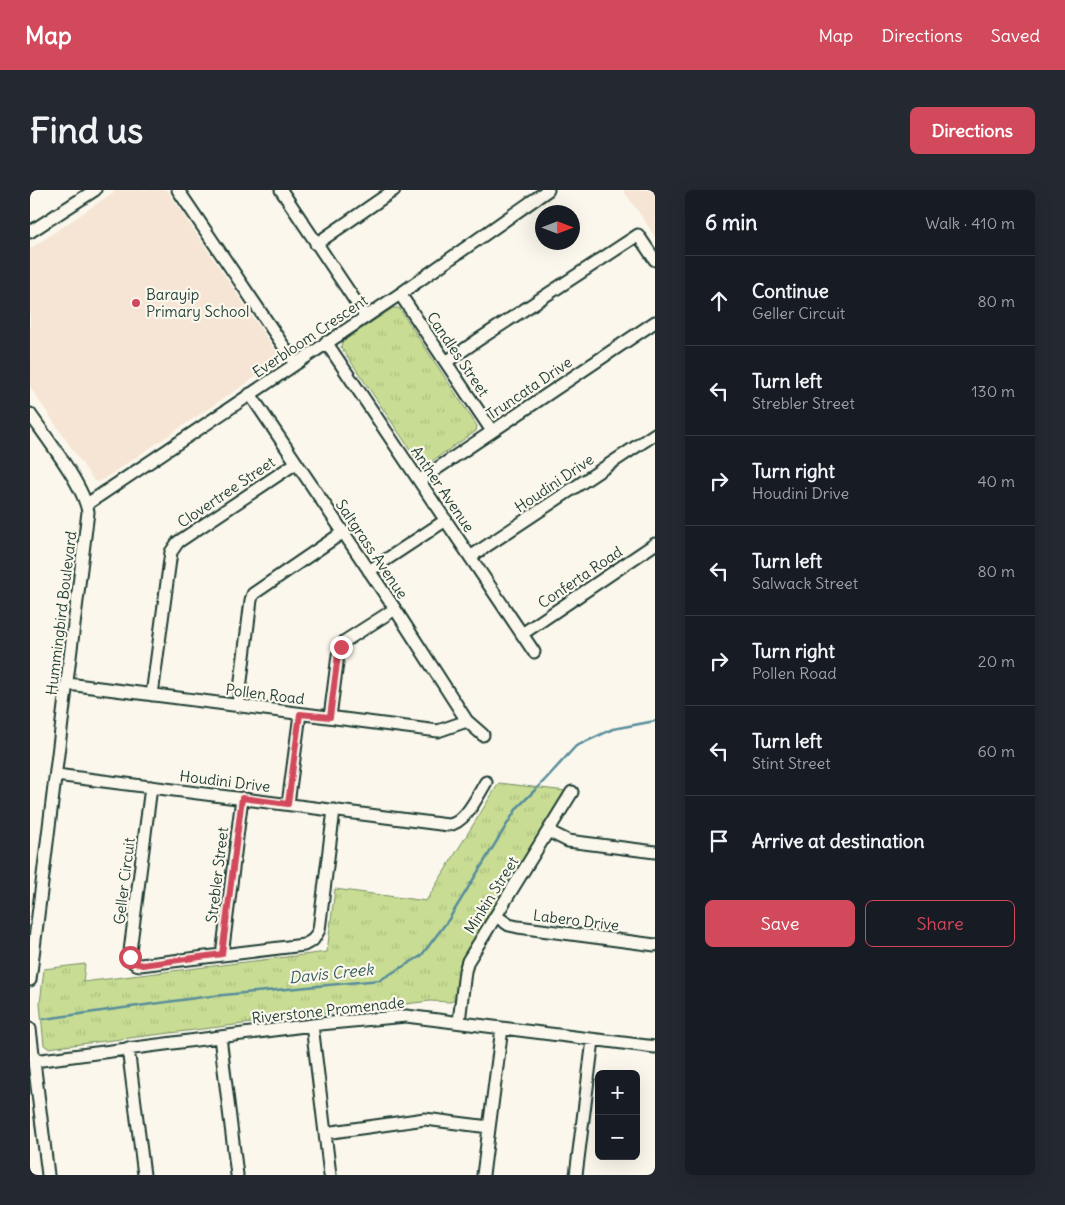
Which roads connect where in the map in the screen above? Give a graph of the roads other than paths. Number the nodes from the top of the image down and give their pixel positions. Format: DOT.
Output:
graph roads {
  1 [pos="178,190"];
  2 [pos="281,190"];
  3 [pos="394,190"];
  4 [pos="548,190"];
  5 [pos="90,191"];
  6 [pos="30,232"];
  7 [pos="316,244"];
  8 [pos="655,260"];
  9 [pos="400,294"];
  10 [pos="366,316"];
  11 [pos="655,322"];
  12 [pos="326,342"];
  13 [pos="446,362"];
  14 [pos="295,364"];
  15 [pos="250,394"];
  16 [pos="30,414"];
  17 [pos="492,431"];
  18 [pos="655,434"];
  19 [pos="296,463"];
  20 [pos="420,480"];
  21 [pos="87,504"];
  22 [pos="446,520"];
  23 [pos="342,533"];
  24 [pos="654,549"];
  25 [pos="470,557"];
  26 [pos="369,570"];
  27 [pos="395,609"];
  28 [pos="522,634"];
  29 [pos="534,652"];
  30 [pos="68,684"];
  31 [pos="152,695"];
  32 [pos="238,705"];
  33 [pos="300,714"];
  34 [pos="330,717"];
  35 [pos="467,721"];
  36 [pos="483,735"];
  37 [pos="56,775"];
  38 [pos="486,782"];
  39 [pos="151,787"];
  40 [pos="572,792"];
  41 [pos="242,798"];
  42 [pos="288,804"];
  43 [pos="334,810"];
  44 [pos="548,831"];
  45 [pos="655,852"];
  46 [pos="36,892"];
  47 [pos="496,916"];
  48 [pos="655,945"];
  49 [pos="222,954"];
  50 [pos="30,979"];
  51 [pos="459,1022"];
  52 [pos="312,1025"];
  53 [pos="502,1028"];
  54 [pos="30,1030"];
  55 [pos="220,1037"];
  56 [pos="594,1040"];
  57 [pos="655,1047"];
  58 [pos="128,1048"];
  59 [pos="34,1061"];
  60 [pos="489,1127"];
  61 [pos="325,1132"];
  62 [pos="48,1175"];
  63 [pos="144,1175"];
  64 [pos="237,1175"];
  65 [pos="330,1175"];
  66 [pos="482,1175"];
  67 [pos="576,1175"];
  1 -- 14 [label="street"];
  2 -- 7 [label="street"];
  3 -- 7 [label="street"];
  4 -- 9 [label="street, Everbloom Crescent"];
  5 -- 6 [label="street"];
  7 -- 10 [label="street"];
  8 -- 13 [label="street"];
  9 -- 10 [label="street, Everbloom Crescent"];
  9 -- 13 [label="street, Candles Street"];
  10 -- 12 [label="street, Everbloom Crescent"];
  11 -- 17 [label="street, Truncata Drive"];
  12 -- 14 [label="street, Everbloom Crescent"];
  12 -- 20 [label="street, Anther Avenue"];
  13 -- 17 [label="street, Candles Street"];
  14 -- 15 [label="street, Everbloom Crescent"];
  15 -- 19 [label="street, Saltgrass Avenue"];
  15 -- 21 [label="street, Everbloom Crescent"];
  16 -- 21 [label="street"];
  17 -- 20 [label="street, Truncata Drive"];
  18 -- 25 [label="street, Houdini Drive"];
  19 -- 23 [label="street, Saltgrass Avenue"];
  19 -- 31 [label="street, Clovertree Street"];
  20 -- 22 [label="street, Anther Avenue"];
  21 -- 30 [label="street, Hummingbird Boulevard"];
  22 -- 25 [label="street, Anther Avenue"];
  22 -- 26 [label="street"];
  23 -- 26 [label="street, Saltgrass Avenue"];
  23 -- 32 [label="street"];
  24 -- 28 [label="street, Conferta Road"];
  25 -- 28 [label="street, Anther Avenue"];
  26 -- 27 [label="street, Saltgrass Avenue"];
  27 -- 34 [label="street"];
  27 -- 35 [label="street, Saltgrass Avenue"];
  28 -- 29 [label="street, Anther Avenue"];
  30 -- 31 [label="street, Pollen Road"];
  30 -- 37 [label="street, Hummingbird Boulevard"];
  31 -- 32 [label="street, Pollen Road"];
  32 -- 33 [label="street, Pollen Road"];
  33 -- 34 [label="street, Pollen Road"];
  33 -- 42 [label="street"];
  34 -- 35 [label="street, Pollen Road"];
  35 -- 36 [label="street"];
  37 -- 39 [label="street, Houdini Drive"];
  37 -- 46 [label="street, Hummingbird Boulevard"];
  38 -- 43 [label="street, Houdini Drive"];
  39 -- 41 [label="street, Houdini Drive"];
  39 -- 49 [label="street, Geller Circuit"];
  40 -- 44 [label="street, Minkin Street"];
  41 -- 42 [label="street, Houdini Drive"];
  41 -- 49 [label="street, Strebler Street"];
  42 -- 43 [label="street, Houdini Drive"];
  43 -- 49 [label="street, Geller Circuit"];
  44 -- 45 [label="street"];
  44 -- 47 [label="street, Minkin Street"];
  46 -- 50 [label="street, Hummingbird Boulevard"];
  47 -- 48 [label="street, Labero Drive"];
  47 -- 51 [label="street, Minkin Street"];
  51 -- 52 [label="street, Riverstone Promenade"];
  51 -- 53 [label="street, Riverstone Promenade"];
  52 -- 55 [label="street, Riverstone Promenade"];
  52 -- 61 [label="street"];
  53 -- 56 [label="street, Riverstone Promenade"];
  53 -- 60 [label="street"];
  54 -- 59 [label="street"];
  55 -- 58 [label="street, Riverstone Promenade"];
  55 -- 64 [label="street"];
  56 -- 57 [label="street, Riverstone Promenade"];
  56 -- 67 [label="street"];
  58 -- 59 [label="street, Riverstone Promenade"];
  58 -- 63 [label="street"];
  59 -- 62 [label="street"];
  60 -- 61 [label="street"];
  60 -- 66 [label="street"];
  61 -- 65 [label="street"];
}
